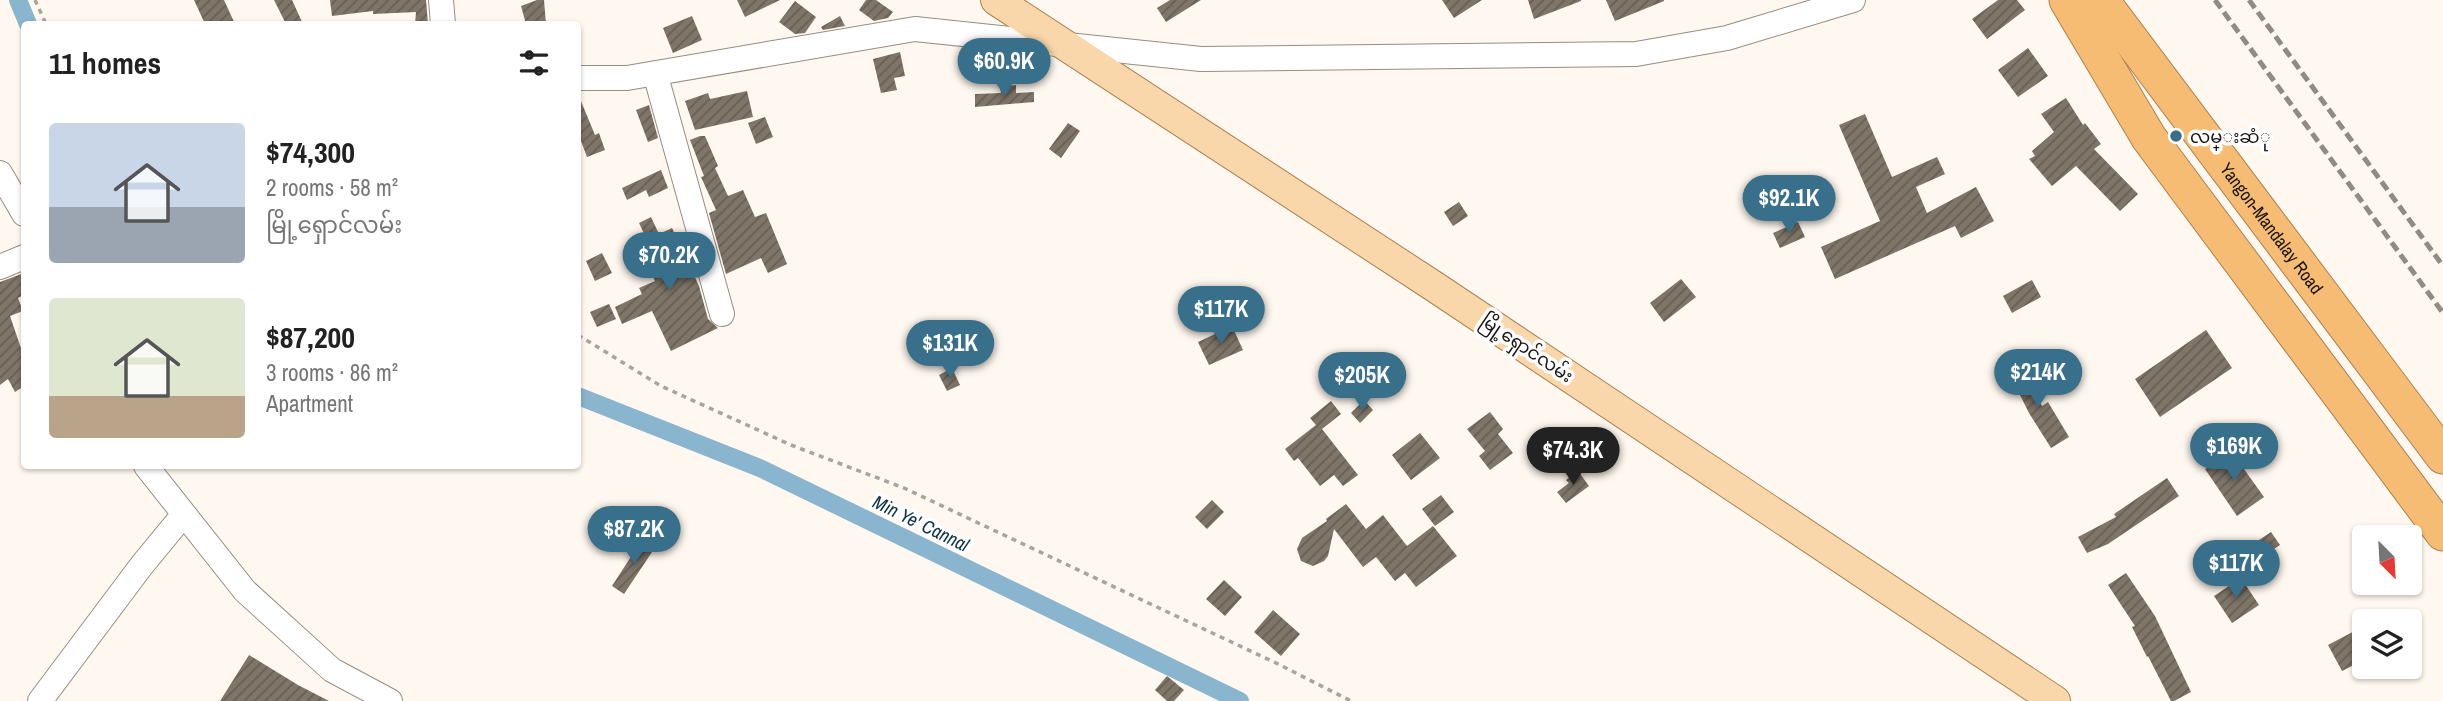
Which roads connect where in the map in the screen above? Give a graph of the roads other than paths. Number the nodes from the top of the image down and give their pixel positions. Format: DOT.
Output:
graph roads {
  1 [pos="440,0"];
  2 [pos="996,0"];
  3 [pos="1853,0"];
  4 [pos="2067,0"];
  5 [pos="2101,0"];
  6 [pos="443,21"];
  7 [pos="1072,47"];
  8 [pos="655,73"];
  9 [pos="581,79"];
  10 [pos="0,173"];
  11 [pos="21,209"];
  12 [pos="21,258"];
  13 [pos="0,267"];
  14 [pos="722,314"];
  15 [pos="2443,456"];
  16 [pos="148,469"];
  17 [pos="184,514"];
  18 [pos="2443,534"];
  19 [pos="40,701"];
  20 [pos="390,701"];
  21 [pos="2054,701"];
  1 -- 6 [label="street"];
  2 -- 7 [label="main road, မြို့ရှောင်လမ်း"];
  3 -- 7 [label="street"];
  4 -- 18 [label="highway"];
  5 -- 15 [label="highway, Yangon-Mandalay Road"];
  7 -- 8 [label="street"];
  7 -- 21 [label="main road, မြို့ရှောင်လမ်း"];
  8 -- 9 [label="street"];
  8 -- 14 [label="street"];
  10 -- 11 [label="street"];
  12 -- 13 [label="street"];
  16 -- 17 [label="street"];
  17 -- 19 [label="street"];
  17 -- 20 [label="street"];
}
